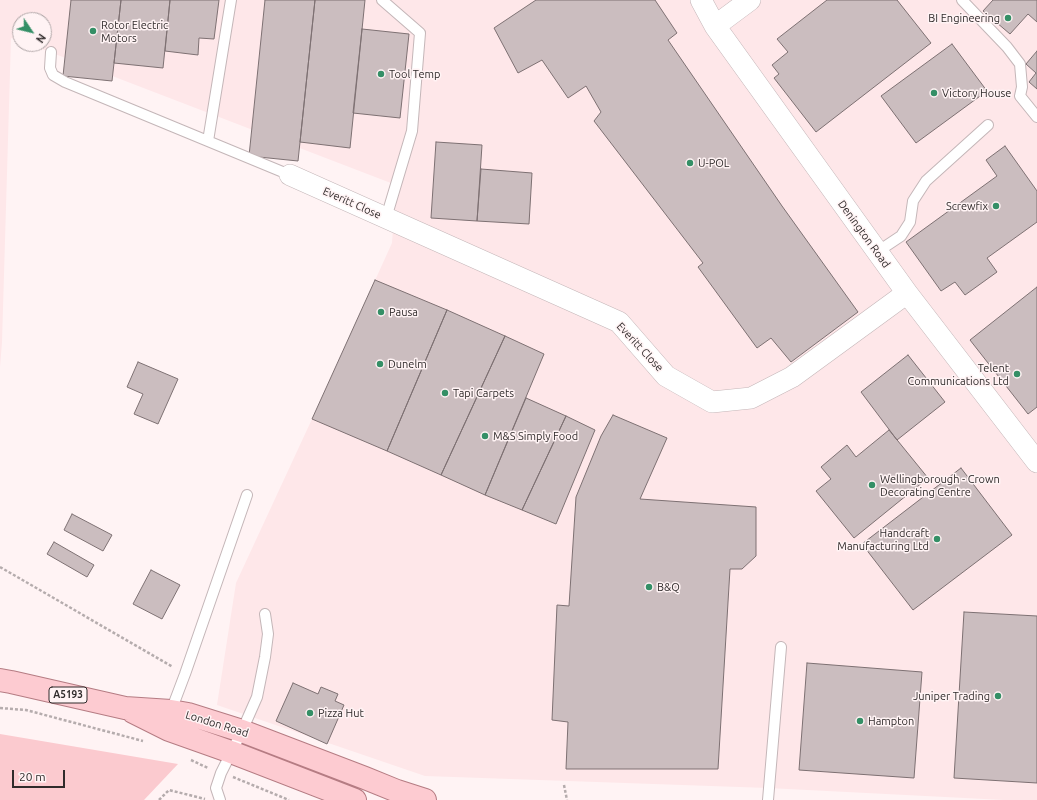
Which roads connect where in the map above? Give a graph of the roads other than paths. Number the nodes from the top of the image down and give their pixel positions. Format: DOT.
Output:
graph roads {
  1 [pos="231,0"];
  2 [pos="382,0"];
  3 [pos="701,0"];
  4 [pos="750,0"];
  5 [pos="962,0"];
  6 [pos="715,26"];
  7 [pos="51,52"];
  8 [pos="1037,116"];
  9 [pos="988,125"];
  10 [pos="208,141"];
  11 [pos="290,175"];
  12 [pos="386,218"];
  13 [pos="878,252"];
  14 [pos="907,293"];
  15 [pos="1034,452"];
  16 [pos="247,495"];
  17 [pos="265,614"];
  18 [pos="781,647"];
  19 [pos="0,680"];
  20 [pos="125,708"];
  21 [pos="171,711"];
  22 [pos="242,731"];
  23 [pos="231,752"];
  24 [pos="395,797"];
  25 [pos="220,800"];
  26 [pos="356,800"];
  27 [pos="425,800"];
  28 [pos="768,800"];
  1 -- 10 [label="lane"];
  2 -- 12 [label="lane"];
  3 -- 6 [label="street, Denington Road"];
  4 -- 6 [label="street"];
  5 -- 8 [label="lane"];
  6 -- 13 [label="street, Denington Road"];
  7 -- 10 [label="lane"];
  9 -- 13 [label="lane"];
  10 -- 11 [label="lane"];
  11 -- 12 [label="street, Everitt Close"];
  12 -- 14 [label="street, Everitt Close"];
  13 -- 14 [label="street, Denington Road"];
  14 -- 15 [label="street, Denington Road"];
  16 -- 21 [label="lane"];
  17 -- 22 [label="lane"];
  18 -- 28 [label="lane"];
  19 -- 20 [label="main road, London Road / A5193"];
  20 -- 21 [label="main road, London Road / A5193"];
  20 -- 23 [label="main road"];
  21 -- 22 [label="main road, London Road / A5193"];
  22 -- 23 [label="lane"];
  22 -- 24 [label="main road, London Road / A5193"];
  23 -- 25 [label="lane"];
  23 -- 26 [label="main road"];
  24 -- 27 [label="main road, London Road / A5193"];
}
